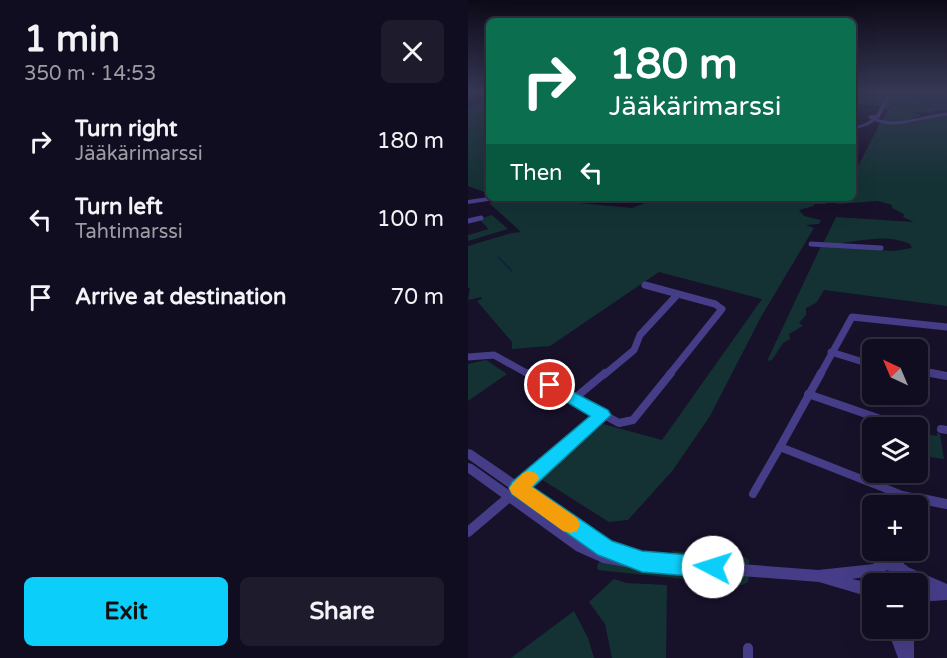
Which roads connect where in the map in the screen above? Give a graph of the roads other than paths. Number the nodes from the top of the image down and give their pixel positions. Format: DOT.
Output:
graph roads {
  1 [pos="486,199"];
  2 [pos="468,202"];
  3 [pos="481,218"];
  4 [pos="468,221"];
  5 [pos="811,244"];
  6 [pos="881,248"];
  7 [pos="645,285"];
  8 [pos="677,295"];
  9 [pos="947,327"];
  10 [pos="831,352"];
  11 [pos="468,357"];
  12 [pos="862,362"];
  13 [pos="930,373"];
  14 [pos="947,375"];
  15 [pos="808,394"];
  16 [pos="575,398"];
  17 [pos="602,415"];
  18 [pos="875,417"];
  19 [pos="780,447"];
  20 [pos="468,453"];
  21 [pos="468,467"];
  22 [pos="889,490"];
  23 [pos="514,492"];
  24 [pos="753,494"];
  25 [pos="888,495"];
  26 [pos="947,504"];
  27 [pos="468,532"];
  28 [pos="878,561"];
  29 [pos="876,568"];
  30 [pos="874,573"];
  31 [pos="903,573"];
  32 [pos="818,576"];
  33 [pos="928,584"];
  34 [pos="862,588"];
  35 [pos="947,592"];
  36 [pos="928,594"];
  37 [pos="898,639"];
  38 [pos="907,639"];
  39 [pos="906,658"];
  1 -- 2 [label="street"];
  3 -- 4 [label="street"];
  5 -- 6 [label="street"];
  7 -- 8 [label="street"];
  8 -- 16 [label="street"];
  8 -- 17 [label="street"];
  9 -- 10 [label="street"];
  10 -- 12 [label="street"];
  10 -- 15 [label="street"];
  11 -- 16 [label="street"];
  13 -- 14 [label="street"];
  15 -- 18 [label="street"];
  15 -- 19 [label="street"];
  16 -- 17 [label="street"];
  17 -- 23 [label="street"];
  19 -- 22 [label="street"];
  19 -- 24 [label="street"];
  20 -- 23 [label="street"];
  21 -- 23 [label="street"];
  22 -- 25 [label="street"];
  22 -- 26 [label="street"];
  23 -- 27 [label="street"];
  23 -- 32 [label="street"];
  28 -- 29 [label="street"];
  29 -- 30 [label="street"];
  29 -- 31 [label="street"];
  29 -- 32 [label="street"];
  32 -- 34 [label="street"];
  33 -- 35 [label="street"];
  35 -- 36 [label="street"];
  37 -- 39 [label="street"];
  38 -- 39 [label="street"];
}
